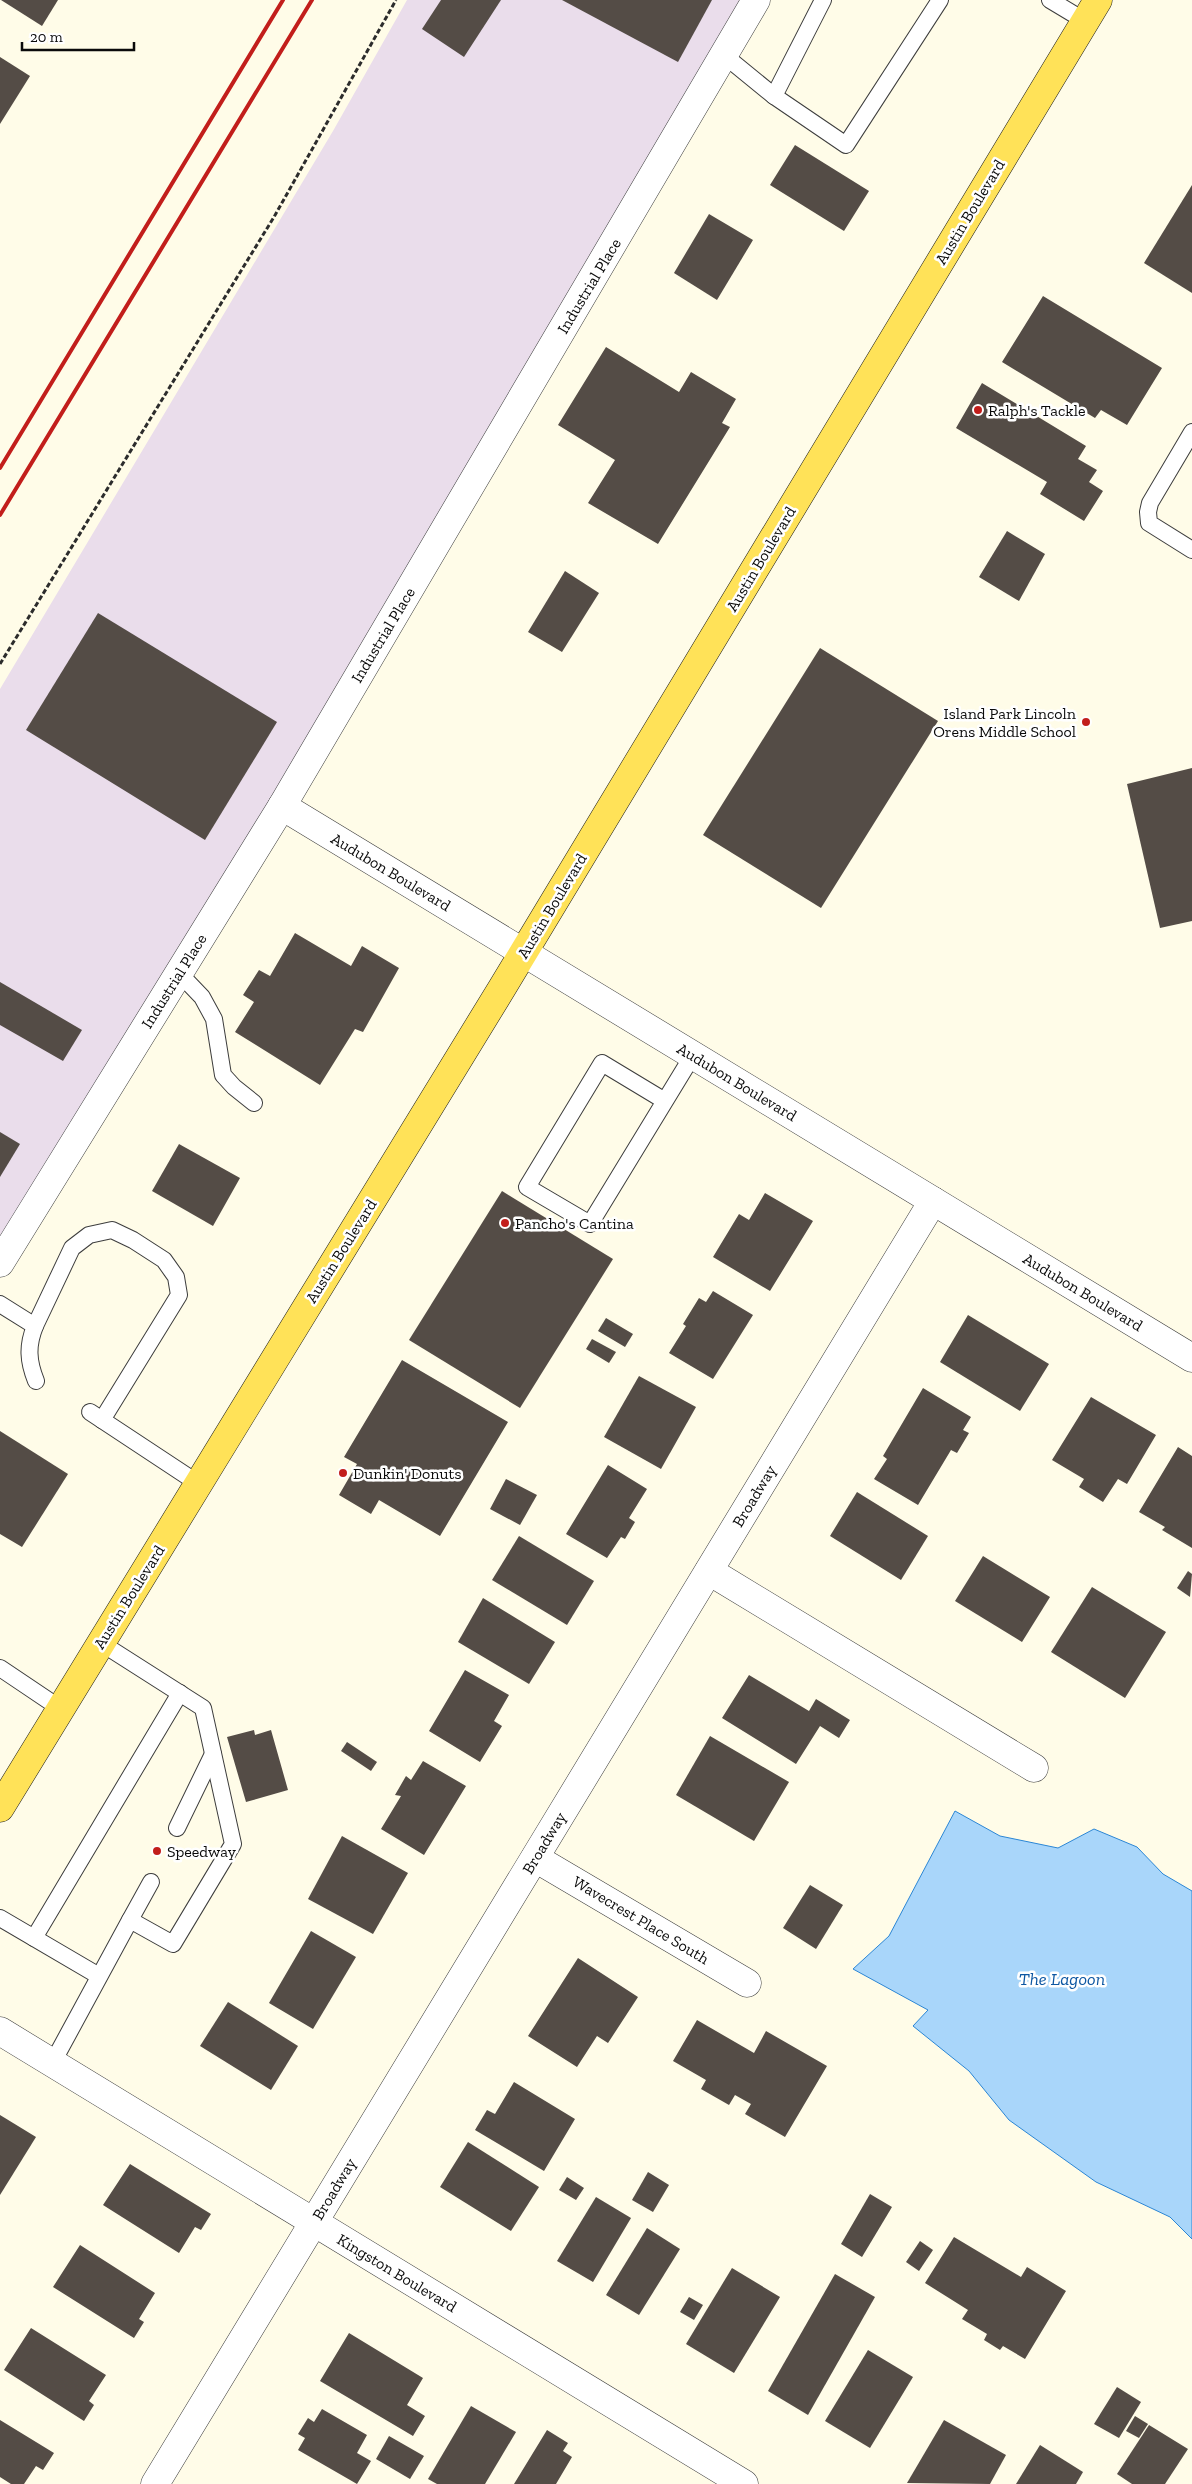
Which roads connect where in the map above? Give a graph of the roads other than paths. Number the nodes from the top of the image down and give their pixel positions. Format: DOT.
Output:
graph roads {
  1 [pos="756,0"];
  2 [pos="824,0"];
  3 [pos="940,0"];
  4 [pos="1050,0"];
  5 [pos="1092,11"];
  6 [pos="725,56"];
  7 [pos="774,96"];
  8 [pos="1192,432"];
  9 [pos="1192,550"];
  10 [pos="282,806"];
  11 [pos="524,953"];
  12 [pos="179,973"];
  13 [pos="693,1055"];
  14 [pos="664,1101"];
  15 [pos="254,1103"];
  16 [pos="933,1201"];
  17 [pos="0,1263"];
  18 [pos="0,1304"];
  19 [pos="35,1326"];
  20 [pos="1192,1358"];
  21 [pos="36,1381"];
  22 [pos="199,1484"];
  23 [pos="709,1571"];
  24 [pos="101,1643"];
  25 [pos="0,1668"];
  26 [pos="180,1693"];
  27 [pos="61,1709"];
  28 [pos="213,1754"];
  29 [pos="1034,1768"];
  30 [pos="0,1808"];
  31 [pos="177,1828"];
  32 [pos="535,1858"];
  33 [pos="151,1882"];
  34 [pos="0,1918"];
  35 [pos="130,1920"];
  36 [pos="34,1938"];
  37 [pos="99,1976"];
  38 [pos="747,1983"];
  39 [pos="0,2030"];
  40 [pos="53,2062"];
  41 [pos="314,2222"];
  42 [pos="156,2484"];
  43 [pos="744,2484"];
  1 -- 6 [label="street, Industrial Place"];
  2 -- 7 [label="lane"];
  3 -- 7 [label="lane"];
  4 -- 5 [label="lane"];
  5 -- 11 [label="main road, Austin Boulevard"];
  6 -- 7 [label="lane"];
  6 -- 10 [label="street, Industrial Place"];
  8 -- 9 [label="lane"];
  10 -- 11 [label="street, Audubon Boulevard"];
  10 -- 12 [label="street, Industrial Place"];
  11 -- 13 [label="street, Audubon Boulevard"];
  11 -- 22 [label="main road, Austin Boulevard"];
  12 -- 15 [label="lane"];
  12 -- 17 [label="street, Industrial Place"];
  13 -- 14 [label="lane"];
  13 -- 16 [label="street, Audubon Boulevard"];
  14 -- 14 [label="lane"];
  16 -- 20 [label="street, Audubon Boulevard"];
  16 -- 23 [label="street, Broadway"];
  18 -- 19 [label="lane"];
  19 -- 21 [label="lane"];
  19 -- 22 [label="lane"];
  22 -- 24 [label="main road, Austin Boulevard"];
  23 -- 29 [label="street"];
  23 -- 32 [label="street, Broadway"];
  24 -- 26 [label="lane"];
  24 -- 27 [label="main road, Austin Boulevard"];
  25 -- 27 [label="lane"];
  26 -- 28 [label="lane"];
  26 -- 36 [label="lane"];
  27 -- 30 [label="main road, Austin Boulevard"];
  28 -- 31 [label="lane"];
  28 -- 35 [label="lane"];
  32 -- 38 [label="street, Wavecrest Place South"];
  32 -- 41 [label="street, Broadway"];
  33 -- 35 [label="lane"];
  34 -- 36 [label="lane"];
  35 -- 37 [label="lane"];
  36 -- 37 [label="lane"];
  37 -- 40 [label="lane"];
  39 -- 40 [label="street, Kingston Boulevard"];
  40 -- 41 [label="street, Kingston Boulevard"];
  41 -- 42 [label="street, Broadway"];
  41 -- 43 [label="street, Kingston Boulevard"];
}
